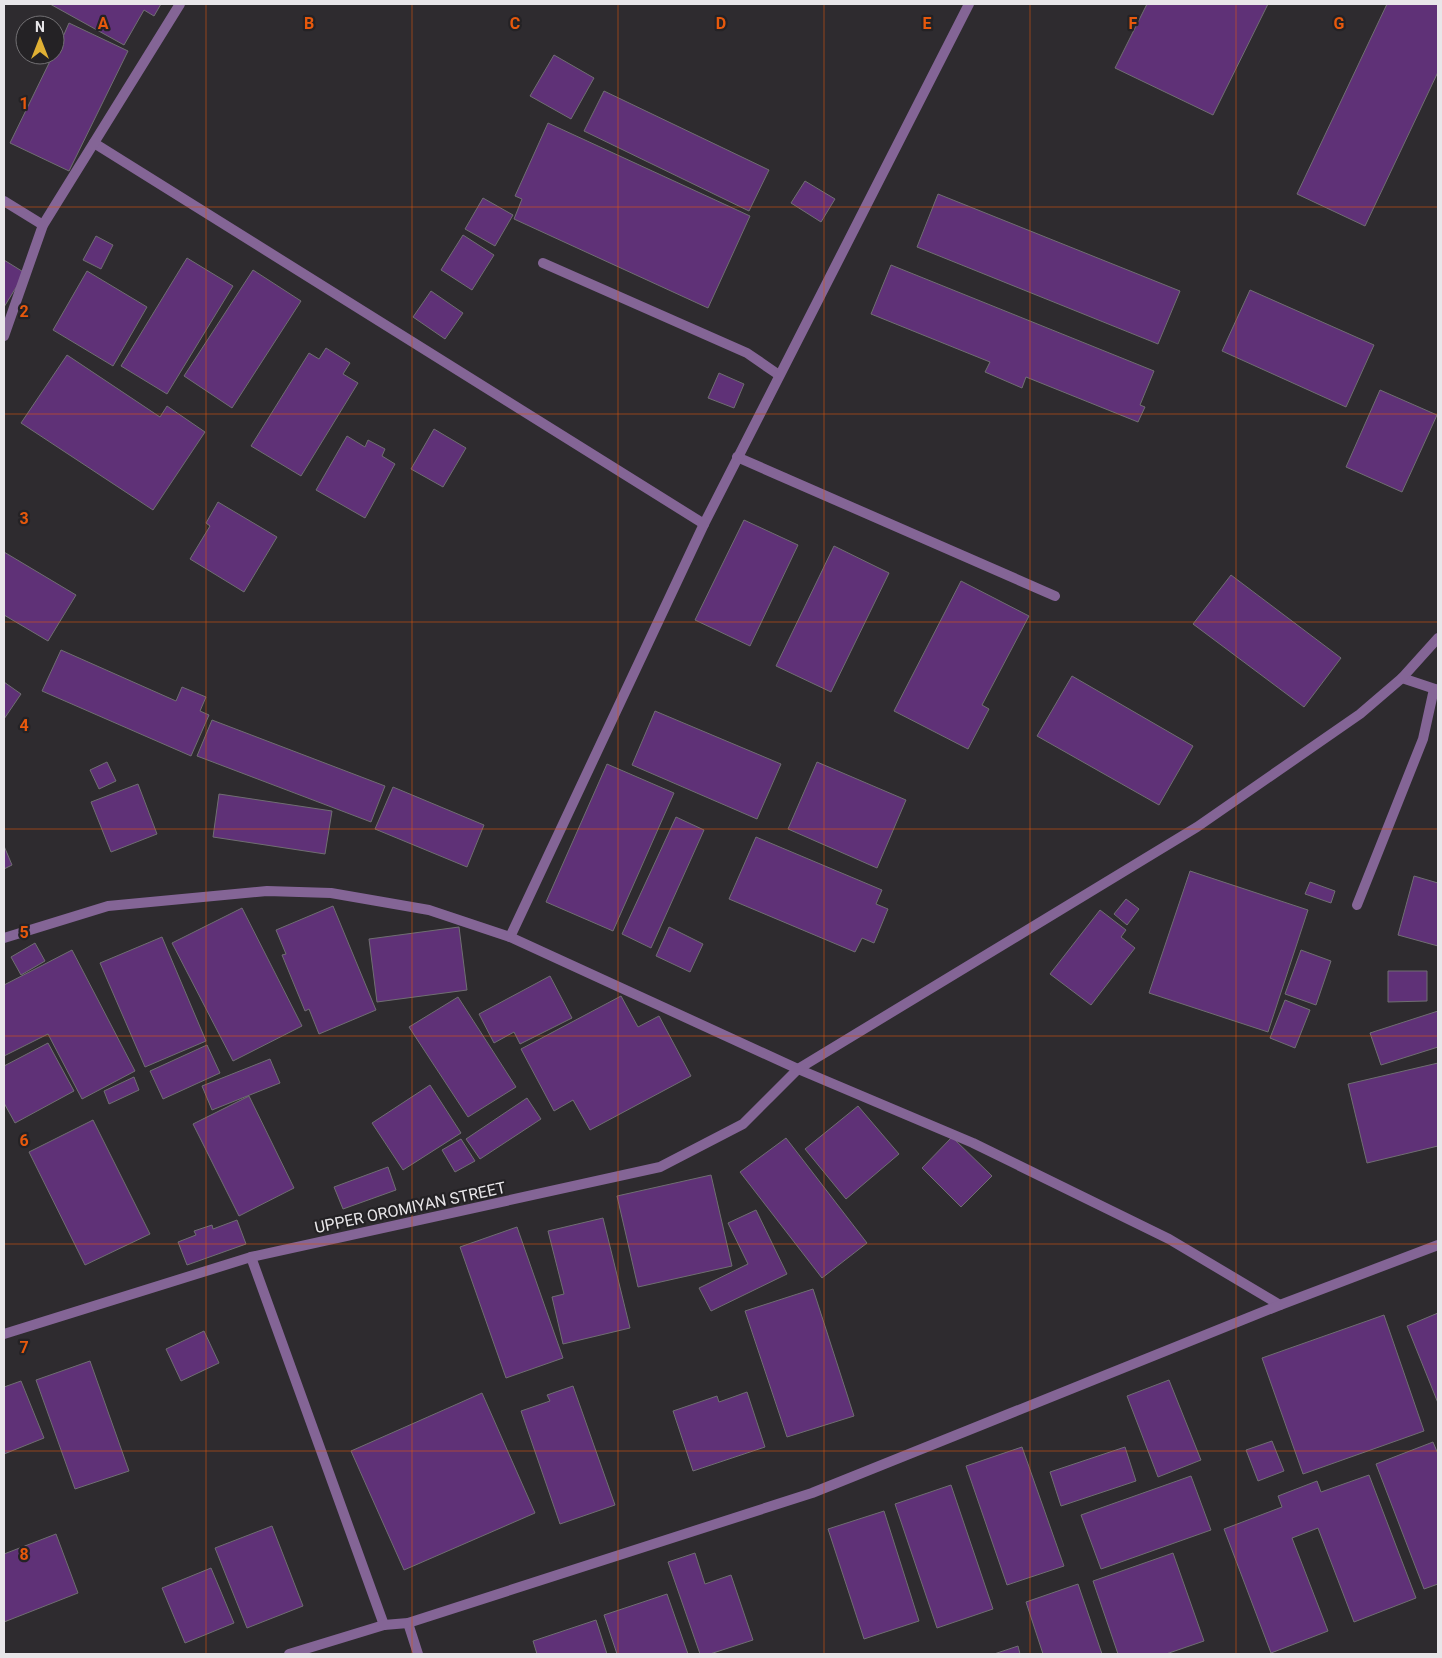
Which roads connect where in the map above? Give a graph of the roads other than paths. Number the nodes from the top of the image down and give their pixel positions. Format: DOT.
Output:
graph roads {
  1 [pos="180,4"];
  2 [pos="969,4"];
  3 [pos="94,143"];
  4 [pos="4,201"];
  5 [pos="43,225"];
  6 [pos="543,264"];
  7 [pos="4,336"];
  8 [pos="779,375"];
  9 [pos="737,457"];
  10 [pos="704,524"];
  11 [pos="1055,596"];
  12 [pos="1438,638"];
  13 [pos="1402,678"];
  14 [pos="1436,690"];
  15 [pos="1358,905"];
  16 [pos="510,936"];
  17 [pos="4,938"];
  18 [pos="798,1069"];
  19 [pos="1438,1245"];
  20 [pos="251,1257"];
  21 [pos="1280,1305"];
  22 [pos="4,1334"];
  23 [pos="408,1623"];
  24 [pos="384,1625"];
  25 [pos="289,1654"];
  26 [pos="418,1654"];
  1 -- 3 [label="street"];
  2 -- 8 [label="street"];
  3 -- 5 [label="street"];
  3 -- 10 [label="street"];
  4 -- 5 [label="street"];
  5 -- 7 [label="street"];
  6 -- 8 [label="street"];
  8 -- 9 [label="street"];
  9 -- 10 [label="street"];
  9 -- 11 [label="street"];
  10 -- 16 [label="street"];
  12 -- 13 [label="street, UPPER OROMIYAN STREET"];
  13 -- 14 [label="street"];
  13 -- 18 [label="street, UPPER OROMIYAN STREET"];
  14 -- 15 [label="street"];
  16 -- 17 [label="street"];
  16 -- 18 [label="street"];
  18 -- 20 [label="street, UPPER OROMIYAN STREET"];
  18 -- 21 [label="street"];
  19 -- 21 [label="street"];
  20 -- 22 [label="street, UPPER OROMIYAN STREET"];
  20 -- 24 [label="street"];
  21 -- 23 [label="street"];
  23 -- 24 [label="street"];
  23 -- 26 [label="street"];
  24 -- 25 [label="street"];
}
